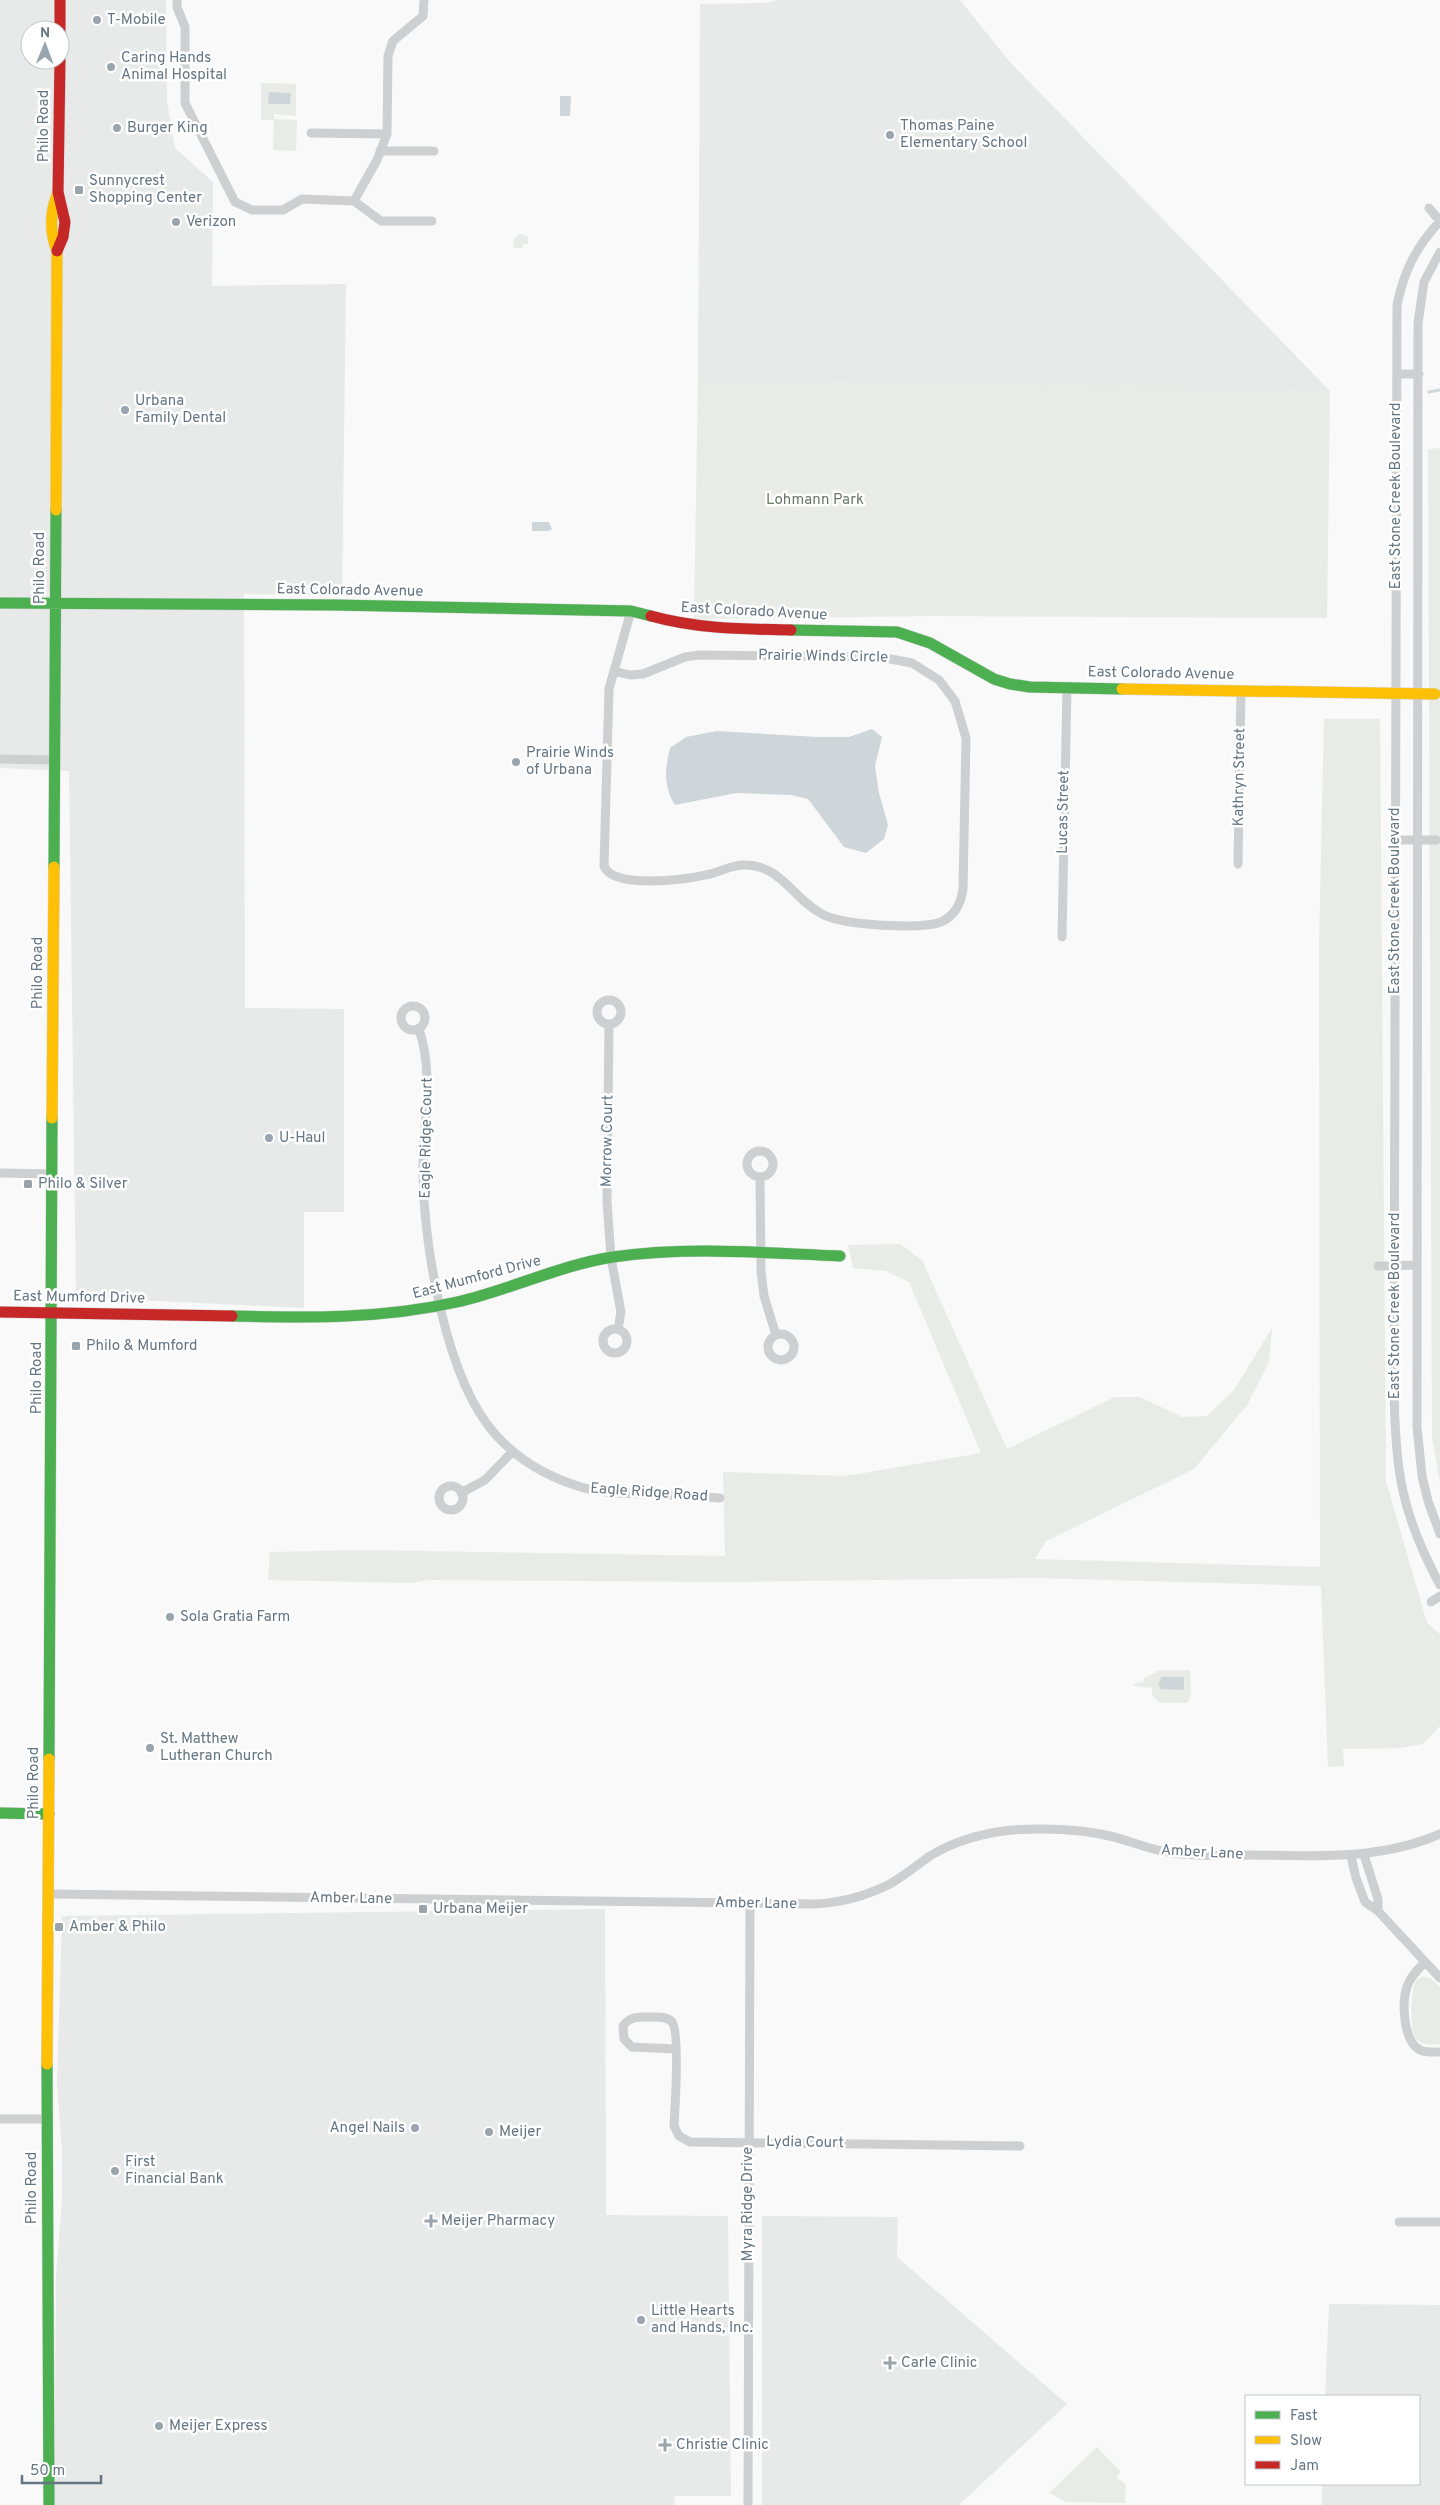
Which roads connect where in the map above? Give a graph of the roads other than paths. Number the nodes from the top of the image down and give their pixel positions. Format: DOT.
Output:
graph roads {
  1 [pos="60,0"];
  2 [pos="177,0"];
  3 [pos="424,0"];
  4 [pos="60,20"];
  5 [pos="60,70"];
  6 [pos="311,133"];
  7 [pos="387,134"];
  8 [pos="380,151"];
  9 [pos="434,152"];
  10 [pos="354,201"];
  11 [pos="1429,208"];
  12 [pos="432,221"];
  13 [pos="1440,221"];
  14 [pos="1440,252"];
  15 [pos="1397,374"];
  16 [pos="1419,374"];
  17 [pos="0,603"];
  18 [pos="55,603"];
  19 [pos="631,611"];
  20 [pos="614,671"];
  21 [pos="1067,688"];
  22 [pos="1241,691"];
  23 [pos="1395,693"];
  24 [pos="1418,694"];
  25 [pos="1435,694"];
  26 [pos="0,759"];
  27 [pos="54,760"];
  28 [pos="1396,840"];
  29 [pos="1419,840"];
  30 [pos="1436,840"];
  31 [pos="1238,864"];
  32 [pos="1062,936"];
  33 [pos="609,1024"];
  34 [pos="419,1029"];
  35 [pos="0,1173"];
  36 [pos="53,1174"];
  37 [pos="760,1178"];
  38 [pos="760,1254"];
  39 [pos="840,1256"];
  40 [pos="611,1258"];
  41 [pos="1416,1265"];
  42 [pos="1378,1266"];
  43 [pos="1395,1266"];
  44 [pos="440,1306"];
  45 [pos="0,1312"];
  46 [pos="53,1313"];
  47 [pos="618,1329"];
  48 [pos="776,1335"];
  49 [pos="512,1452"];
  50 [pos="461,1492"];
  51 [pos="720,1498"];
  52 [pos="1440,1534"];
  53 [pos="1440,1584"];
  54 [pos="1440,1596"];
  55 [pos="1431,1602"];
  56 [pos="0,1813"];
  57 [pos="49,1814"];
  58 [pos="1440,1834"];
  59 [pos="1364,1855"];
  60 [pos="1351,1856"];
  61 [pos="50,1894"];
  62 [pos="750,1904"];
  63 [pos="1378,1911"];
  64 [pos="1425,1962"];
  65 [pos="1440,1978"];
  66 [pos="676,2049"];
  67 [pos="1440,2052"];
  68 [pos="0,2119"];
  69 [pos="47,2119"];
  70 [pos="748,2142"];
  71 [pos="1020,2146"];
  72 [pos="1399,2222"];
  73 [pos="1440,2222"];
  74 [pos="49,2505"];
  75 [pos="748,2505"];
  1 -- 4 [label="main road"];
  2 -- 10 [label="street"];
  3 -- 7 [label="street"];
  5 -- 18 [label="main road, Philo Road"];
  6 -- 7 [label="street"];
  7 -- 8 [label="street"];
  8 -- 9 [label="street"];
  8 -- 10 [label="street"];
  10 -- 12 [label="street"];
  11 -- 13 [label="street"];
  13 -- 15 [label="street, East Stone Creek Boulevard"];
  14 -- 16 [label="street, East Stone Creek Boulevard"];
  15 -- 16 [label="street"];
  15 -- 23 [label="street, East Stone Creek Boulevard"];
  16 -- 24 [label="street, East Stone Creek Boulevard"];
  17 -- 18 [label="main road, East Colorado Avenue"];
  18 -- 19 [label="main road, East Colorado Avenue"];
  18 -- 27 [label="main road, Philo Road"];
  19 -- 20 [label="street"];
  19 -- 21 [label="main road, East Colorado Avenue"];
  20 -- 20 [label="street, Prairie Winds Circle"];
  21 -- 22 [label="main road, East Colorado Avenue"];
  21 -- 32 [label="street, Lucas Street"];
  22 -- 23 [label="main road, East Colorado Avenue"];
  22 -- 31 [label="street, Kathryn Street"];
  23 -- 24 [label="main road, East Colorado Avenue"];
  23 -- 28 [label="street, East Stone Creek Boulevard"];
  24 -- 25 [label="main road, East Colorado Avenue"];
  24 -- 29 [label="street, East Stone Creek Boulevard"];
  26 -- 27 [label="street"];
  27 -- 36 [label="main road, Philo Road"];
  28 -- 29 [label="street"];
  28 -- 43 [label="street, East Stone Creek Boulevard"];
  29 -- 30 [label="street"];
  29 -- 41 [label="street, East Stone Creek Boulevard"];
  33 -- 40 [label="street, Morrow Court"];
  34 -- 44 [label="street, Eagle Ridge Court"];
  35 -- 36 [label="street"];
  36 -- 46 [label="main road, Philo Road"];
  37 -- 38 [label="street"];
  38 -- 39 [label="main road, East Mumford Drive"];
  38 -- 40 [label="main road, East Mumford Drive"];
  38 -- 48 [label="street"];
  40 -- 44 [label="main road, East Mumford Drive"];
  40 -- 47 [label="street, Morrow Court"];
  41 -- 43 [label="street"];
  41 -- 52 [label="street, East Stone Creek Boulevard"];
  42 -- 43 [label="street"];
  43 -- 53 [label="street, East Stone Creek Boulevard"];
  44 -- 46 [label="main road, East Mumford Drive"];
  44 -- 49 [label="street, Eagle Ridge Road"];
  45 -- 46 [label="main road, East Mumford Drive"];
  46 -- 57 [label="main road, Philo Road"];
  49 -- 50 [label="street"];
  49 -- 51 [label="street, Eagle Ridge Road"];
  54 -- 55 [label="street"];
  56 -- 57 [label="main road"];
  57 -- 61 [label="main road, Philo Road"];
  58 -- 59 [label="street, Amber Lane"];
  59 -- 60 [label="street, Amber Lane"];
  59 -- 63 [label="street"];
  60 -- 62 [label="street, Amber Lane"];
  60 -- 63 [label="street"];
  61 -- 62 [label="street, Amber Lane"];
  61 -- 69 [label="main road, Philo Road"];
  62 -- 70 [label="street, Myra Ridge Drive"];
  63 -- 64 [label="street"];
  64 -- 65 [label="street"];
  64 -- 67 [label="street"];
  66 -- 66 [label="street, Lydia Court"];
  66 -- 70 [label="street, Lydia Court"];
  68 -- 69 [label="street"];
  69 -- 74 [label="main road, Philo Road"];
  70 -- 71 [label="street, Lydia Court"];
  70 -- 75 [label="street, Myra Ridge Drive"];
  72 -- 73 [label="street"];
}
